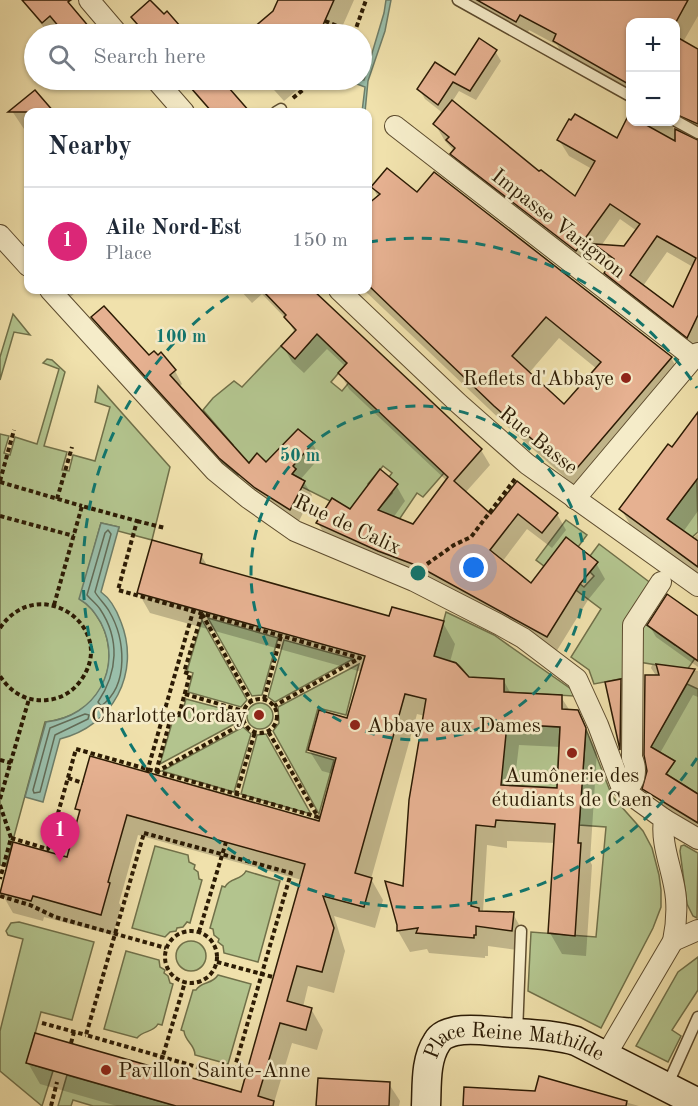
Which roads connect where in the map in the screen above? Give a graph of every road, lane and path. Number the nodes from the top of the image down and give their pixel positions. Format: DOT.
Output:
graph roads {
  1 [pos="89,0"];
  2 [pos="366,0"];
  3 [pos="458,0"];
  4 [pos="325,21"];
  5 [pos="109,24"];
  6 [pos="332,24"];
  7 [pos="358,24"];
  8 [pos="165,90"];
  9 [pos="303,90"];
  10 [pos="626,94"];
  11 [pos="180,108"];
  12 [pos="280,108"];
  13 [pos="680,124"];
  14 [pos="395,126"];
  15 [pos="698,133"];
  16 [pos="0,235"];
  17 [pos="24,262"];
  18 [pos="54,294"];
  19 [pos="343,294"];
  20 [pos="696,356"];
  21 [pos="14,430"];
  22 [pos="72,447"];
  23 [pos="517,476"];
  24 [pos="0,482"];
  25 [pos="57,499"];
  26 [pos="575,499"];
  27 [pos="82,506"];
  28 [pos="0,516"];
  29 [pos="137,521"];
  30 [pos="165,528"];
  31 [pos="74,536"];
  32 [pos="414,581"];
  33 [pos="662,582"];
  34 [pos="698,586"];
  35 [pos="54,605"];
  36 [pos="193,610"];
  37 [pos="202,614"];
  38 [pos="0,628"];
  39 [pos="281,636"];
  40 [pos="0,676"];
  41 [pos="185,694"];
  42 [pos="29,699"];
  43 [pos="264,699"];
  44 [pos="251,701"];
  45 [pos="274,706"];
  46 [pos="243,711"];
  47 [pos="244,723"];
  48 [pos="268,731"];
  49 [pos="255,732"];
  50 [pos="0,760"];
  51 [pos="11,762"];
  52 [pos="627,770"];
  53 [pos="147,771"];
  54 [pos="156,772"];
  55 [pos="68,778"];
  56 [pos="83,783"];
  57 [pos="236,795"];
  58 [pos="0,799"];
  59 [pos="0,805"];
  60 [pos="664,819"];
  61 [pos="11,838"];
  62 [pos="698,839"];
  63 [pos="226,842"];
  64 [pos="222,854"];
  65 [pos="3,858"];
  66 [pos="0,879"];
  67 [pos="0,896"];
  68 [pos="698,930"];
  69 [pos="521,931"];
  70 [pos="200,932"];
  71 [pos="115,934"];
  72 [pos="673,941"];
  73 [pos="166,948"];
  74 [pos="217,962"];
  75 [pos="262,974"];
  76 [pos="273,977"];
  77 [pos="184,982"];
  78 [pos="698,1017"];
  79 [pos="42,1023"];
  80 [pos="74,1032"];
  81 [pos="517,1033"];
  82 [pos="86,1035"];
  83 [pos="71,1043"];
  84 [pos="606,1055"];
  85 [pos="163,1057"];
  86 [pos="159,1068"];
  87 [pos="57,1082"];
  88 [pos="667,1087"];
  89 [pos="427,1096"];
  90 [pos="698,1103"];
  91 [pos="51,1106"];
  1 -- 5 [label="street"];
  2 -- 7 [label="path"];
  3 -- 10 [label="lane"];
  4 -- 6 [label="path"];
  8 -- 11 [label="street"];
  9 -- 12 [label="path"];
  13 -- 15 [label="lane"];
  14 -- 20 [label="street, Impasse Varignon"];
  16 -- 17 [label="street"];
  18 -- 32 [label="street, Rue de Calix"];
  19 -- 26 [label="street, Rue Basse"];
  20 -- 26 [label="street"];
  21 -- 24 [label="path"];
  22 -- 25 [label="path"];
  23 -- 32 [label="path"];
  24 -- 25 [label="path"];
  25 -- 27 [label="path"];
  26 -- 34 [label="street, Rue Basse"];
  27 -- 29 [label="path"];
  27 -- 31 [label="path"];
  28 -- 31 [label="path"];
  29 -- 30 [label="path"];
  29 -- 36 [label="path"];
  31 -- 35 [label="path"];
  32 -- 52 [label="street, Rue de Calix"];
  33 -- 52 [label="street"];
  35 -- 38 [label="path"];
  35 -- 42 [label="path"];
  36 -- 37 [label="path"];
  36 -- 53 [label="path"];
  37 -- 39 [label="path"];
  37 -- 41 [label="path"];
  37 -- 44 [label="path"];
  39 -- 43 [label="path"];
  39 -- 45 [label="path"];
  40 -- 42 [label="path"];
  41 -- 46 [label="path"];
  41 -- 54 [label="path"];
  42 -- 51 [label="path"];
  43 -- 44 [label="path"];
  43 -- 45 [label="path"];
  44 -- 46 [label="path"];
  45 -- 48 [label="path"];
  46 -- 47 [label="path"];
  47 -- 49 [label="path"];
  47 -- 54 [label="path"];
  48 -- 49 [label="path"];
  48 -- 57 [label="path"];
  49 -- 57 [label="path"];
  50 -- 51 [label="path"];
  51 -- 58 [label="path"];
  52 -- 60 [label="street"];
  53 -- 54 [label="path"];
  53 -- 55 [label="path"];
  54 -- 57 [label="path"];
  55 -- 56 [label="path"];
  55 -- 61 [label="path"];
  59 -- 61 [label="path"];
  60 -- 62 [label="street"];
  60 -- 72 [label="street, Place Reine Mathilde"];
  61 -- 65 [label="path"];
  63 -- 64 [label="path"];
  64 -- 70 [label="path"];
  64 -- 71 [label="path"];
  64 -- 75 [label="path"];
  65 -- 66 [label="path"];
  67 -- 71 [label="path"];
  68 -- 72 [label="street"];
  69 -- 81 [label="lane"];
  70 -- 73 [label="path"];
  70 -- 74 [label="path"];
  71 -- 73 [label="path"];
  71 -- 82 [label="path"];
  72 -- 84 [label="street, Place Reine Mathilde"];
  73 -- 77 [label="path"];
  74 -- 75 [label="path"];
  74 -- 77 [label="path"];
  75 -- 76 [label="path"];
  75 -- 85 [label="path"];
  77 -- 85 [label="path"];
  78 -- 88 [label="lane"];
  79 -- 80 [label="path"];
  80 -- 82 [label="path"];
  80 -- 83 [label="path"];
  81 -- 84 [label="street, Place Reine Mathilde"];
  81 -- 89 [label="street, Place Reine Mathilde"];
  82 -- 85 [label="path"];
  84 -- 88 [label="street"];
  85 -- 86 [label="path"];
  87 -- 91 [label="path"];
  88 -- 90 [label="street"];
}
